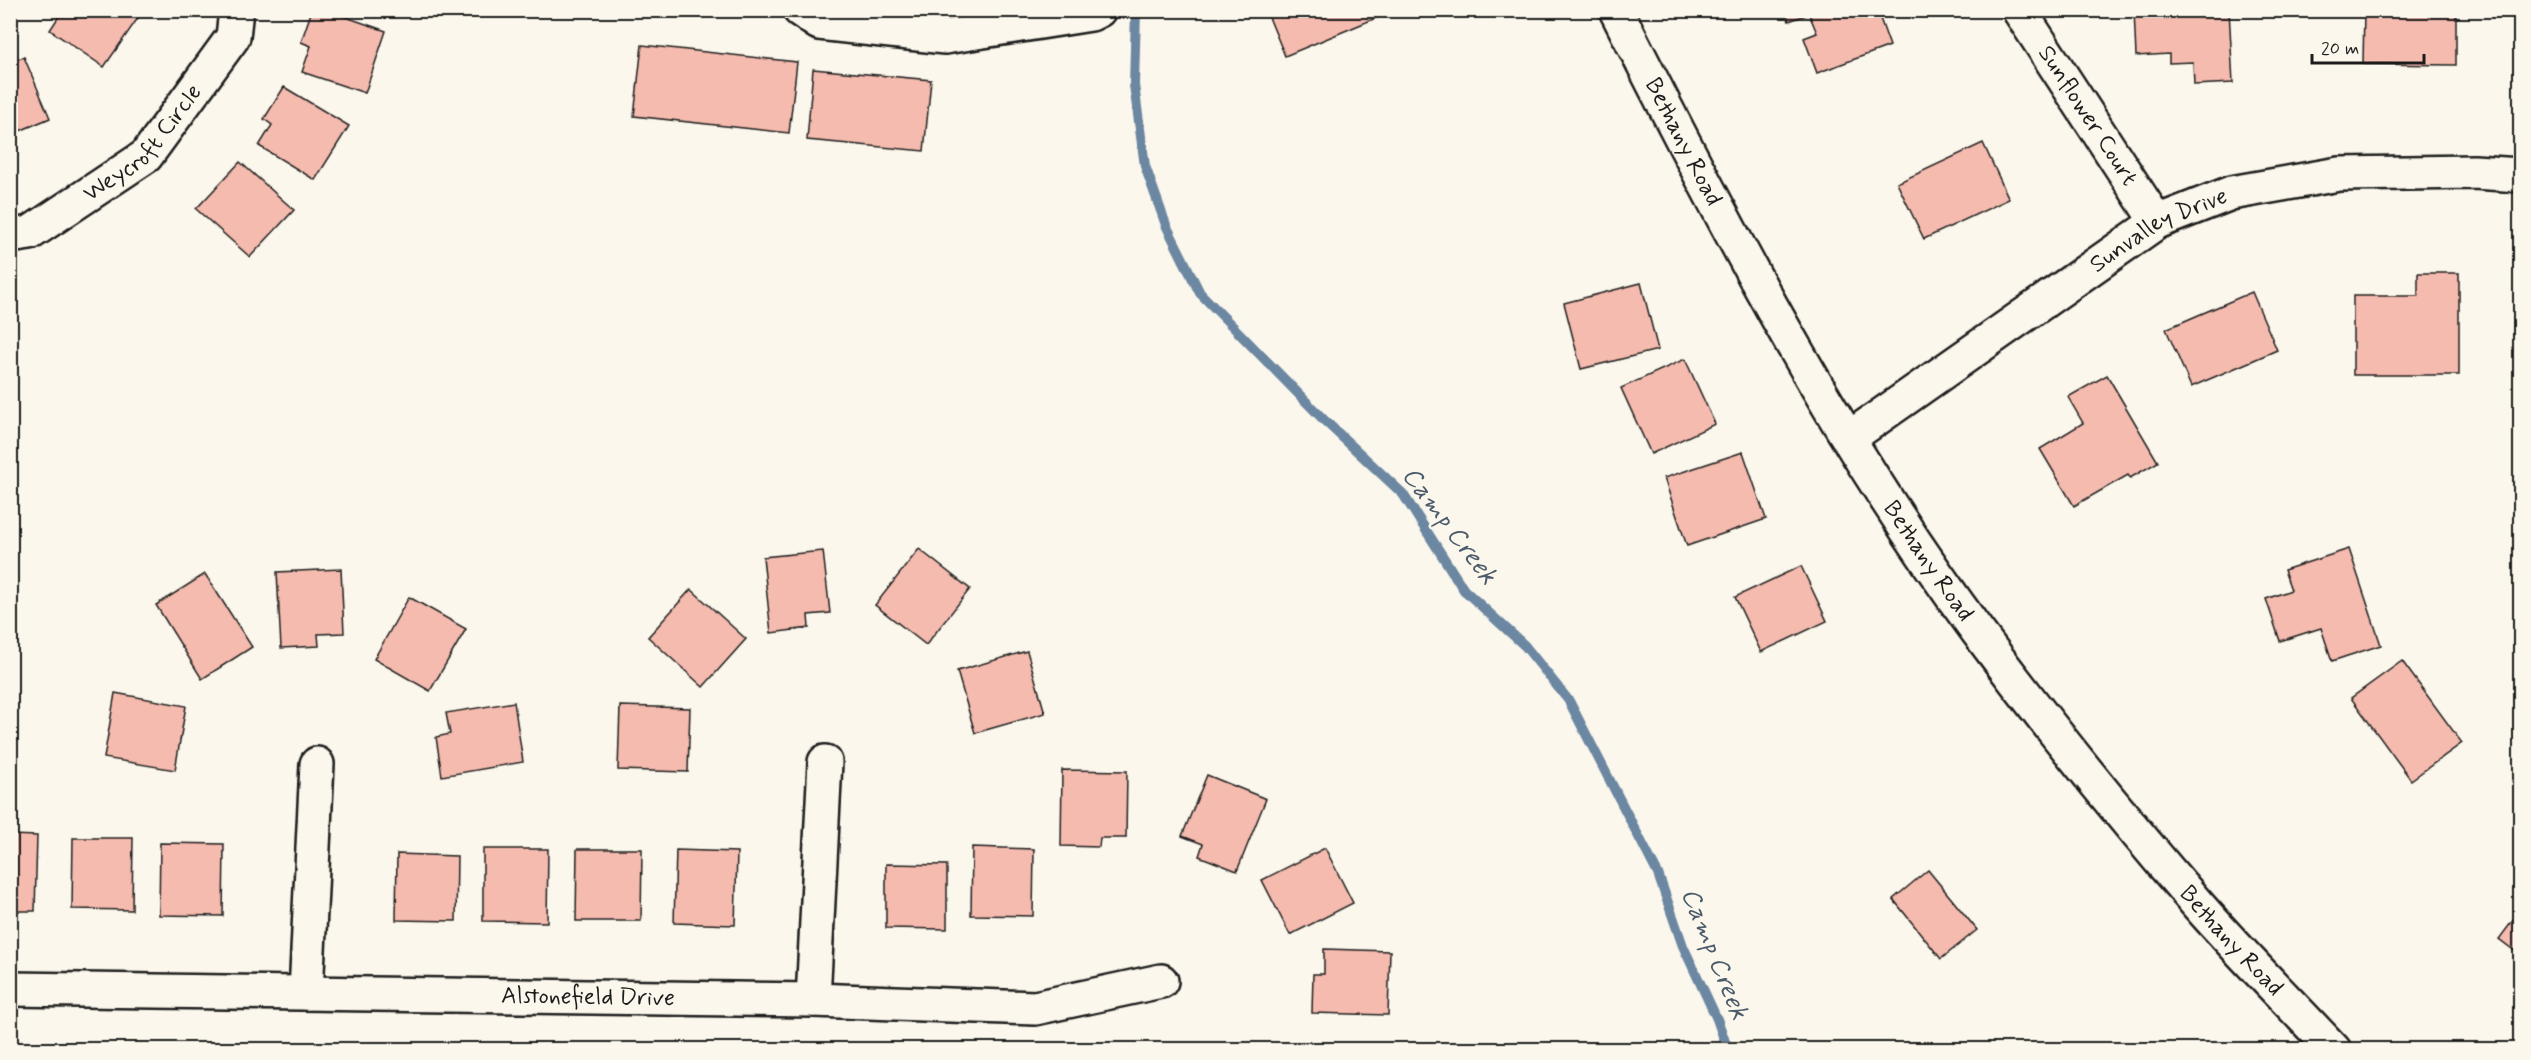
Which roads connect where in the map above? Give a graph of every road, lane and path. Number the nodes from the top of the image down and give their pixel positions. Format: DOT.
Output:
graph roads {
  1 [pos="236,10"];
  2 [pos="800,10"];
  3 [pos="1100,10"];
  4 [pos="1616,10"];
  5 [pos="2019,10"];
  6 [pos="2520,175"];
  7 [pos="2157,222"];
  8 [pos="10,236"];
  9 [pos="1849,438"];
  10 [pos="825,762"];
  11 [pos="317,764"];
  12 [pos="1161,981"];
  13 [pos="10,989"];
  14 [pos="306,993"];
  15 [pos="813,1000"];
  16 [pos="2334,1050"];
  1 -- 8 [label="street, Weycroft Circle"];
  2 -- 3 [label="street"];
  4 -- 9 [label="street, Bethany Road"];
  5 -- 7 [label="street, Sunflower Court"];
  6 -- 7 [label="street, Sunvalley Drive"];
  7 -- 9 [label="street, Sunvalley Drive"];
  9 -- 16 [label="street, Bethany Road"];
  10 -- 15 [label="street"];
  11 -- 14 [label="street"];
  12 -- 15 [label="street, Alstonefield Drive"];
  13 -- 14 [label="street, Alstonefield Drive"];
  14 -- 15 [label="street, Alstonefield Drive"];
}
